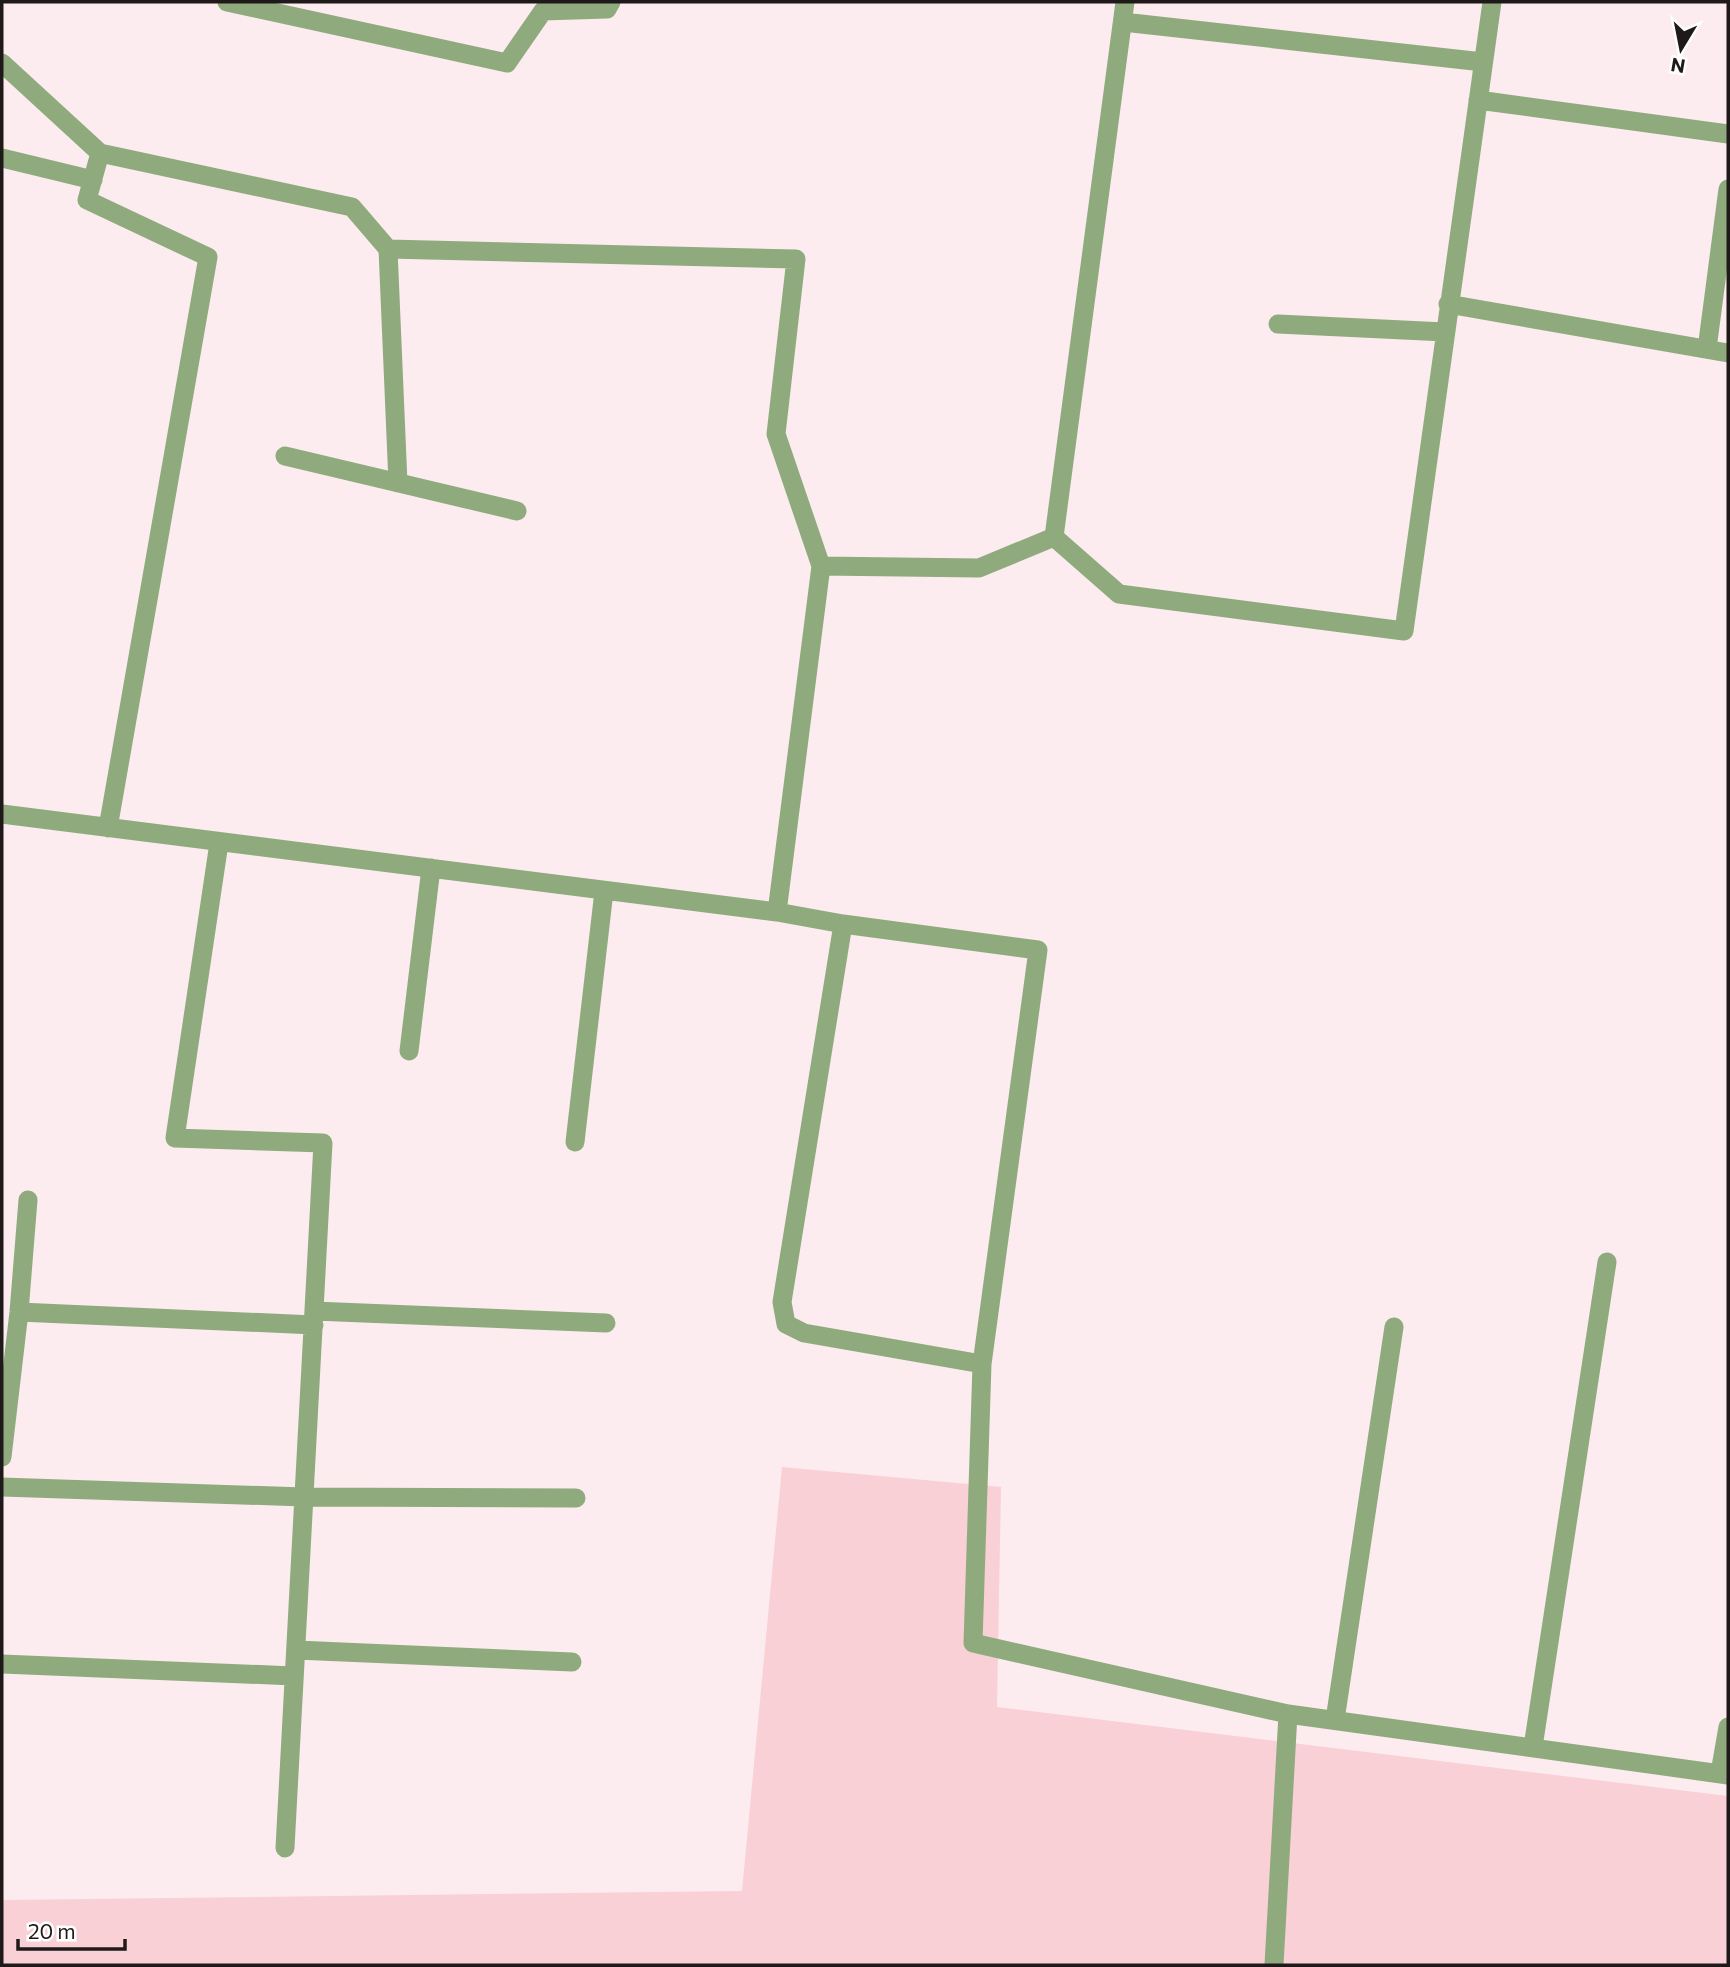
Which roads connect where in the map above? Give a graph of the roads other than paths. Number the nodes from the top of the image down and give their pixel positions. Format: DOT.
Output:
graph roads {
  1 [pos="227,2"];
  2 [pos="611,2"];
  3 [pos="1125,2"];
  4 [pos="1492,2"];
  5 [pos="1123,22"];
  6 [pos="1483,62"];
  7 [pos="2,64"];
  8 [pos="1478,100"];
  9 [pos="1728,134"];
  10 [pos="100,153"];
  11 [pos="2,158"];
  12 [pos="93,180"];
  13 [pos="1728,189"];
  14 [pos="388,248"];
  15 [pos="1448,304"];
  16 [pos="1278,324"];
  17 [pos="1445,332"];
  18 [pos="1707,349"];
  19 [pos="1728,353"];
  20 [pos="285,456"];
  21 [pos="398,483"];
  22 [pos="517,511"];
  23 [pos="1054,537"];
  24 [pos="821,566"];
  25 [pos="2,814"];
  26 [pos="108,828"];
  27 [pos="219,843"];
  28 [pos="431,869"];
  29 [pos="604,891"];
  30 [pos="777,912"];
  31 [pos="842,924"];
  32 [pos="409,1051"];
  33 [pos="575,1142"];
  34 [pos="28,1200"];
  35 [pos="1607,1262"];
  36 [pos="19,1312"];
  37 [pos="314,1318"];
  38 [pos="606,1323"];
  39 [pos="1394,1327"];
  40 [pos="982,1364"];
  41 [pos="2,1457"];
  42 [pos="2,1487"];
  43 [pos="304,1497"];
  44 [pos="576,1498"];
  45 [pos="296,1650"];
  46 [pos="572,1662"];
  47 [pos="2,1664"];
  48 [pos="295,1676"];
  49 [pos="1288,1714"];
  50 [pos="1335,1720"];
  51 [pos="1728,1727"];
  52 [pos="1533,1747"];
  53 [pos="1724,1774"];
  54 [pos="285,1848"];
  55 [pos="1274,1965"];
  1 -- 2 [label="street"];
  3 -- 5 [label="street"];
  4 -- 6 [label="street"];
  5 -- 6 [label="street"];
  5 -- 23 [label="street"];
  6 -- 8 [label="street"];
  7 -- 10 [label="street"];
  8 -- 9 [label="street"];
  8 -- 15 [label="street"];
  10 -- 12 [label="street"];
  10 -- 14 [label="street"];
  11 -- 12 [label="street"];
  12 -- 26 [label="street"];
  13 -- 18 [label="street"];
  14 -- 21 [label="street"];
  14 -- 24 [label="street"];
  15 -- 17 [label="street"];
  15 -- 18 [label="street"];
  16 -- 17 [label="street"];
  17 -- 23 [label="street"];
  18 -- 19 [label="street"];
  20 -- 21 [label="street"];
  21 -- 22 [label="street"];
  23 -- 24 [label="street"];
  24 -- 30 [label="street"];
  25 -- 26 [label="street"];
  26 -- 27 [label="street"];
  27 -- 28 [label="street"];
  27 -- 37 [label="street"];
  28 -- 29 [label="street"];
  28 -- 32 [label="street"];
  29 -- 30 [label="street"];
  29 -- 33 [label="street"];
  30 -- 31 [label="street"];
  31 -- 40 [label="street"];
  31 -- 40 [label="street"];
  34 -- 36 [label="street"];
  35 -- 52 [label="street"];
  36 -- 37 [label="street"];
  36 -- 41 [label="street"];
  37 -- 38 [label="street"];
  37 -- 43 [label="street"];
  39 -- 50 [label="street"];
  40 -- 49 [label="street"];
  42 -- 43 [label="street"];
  43 -- 44 [label="street"];
  43 -- 45 [label="street"];
  45 -- 46 [label="street"];
  45 -- 48 [label="street"];
  47 -- 48 [label="street"];
  48 -- 54 [label="street"];
  49 -- 50 [label="street"];
  49 -- 55 [label="street"];
  50 -- 52 [label="street"];
  51 -- 53 [label="street"];
  52 -- 53 [label="street"];
}
